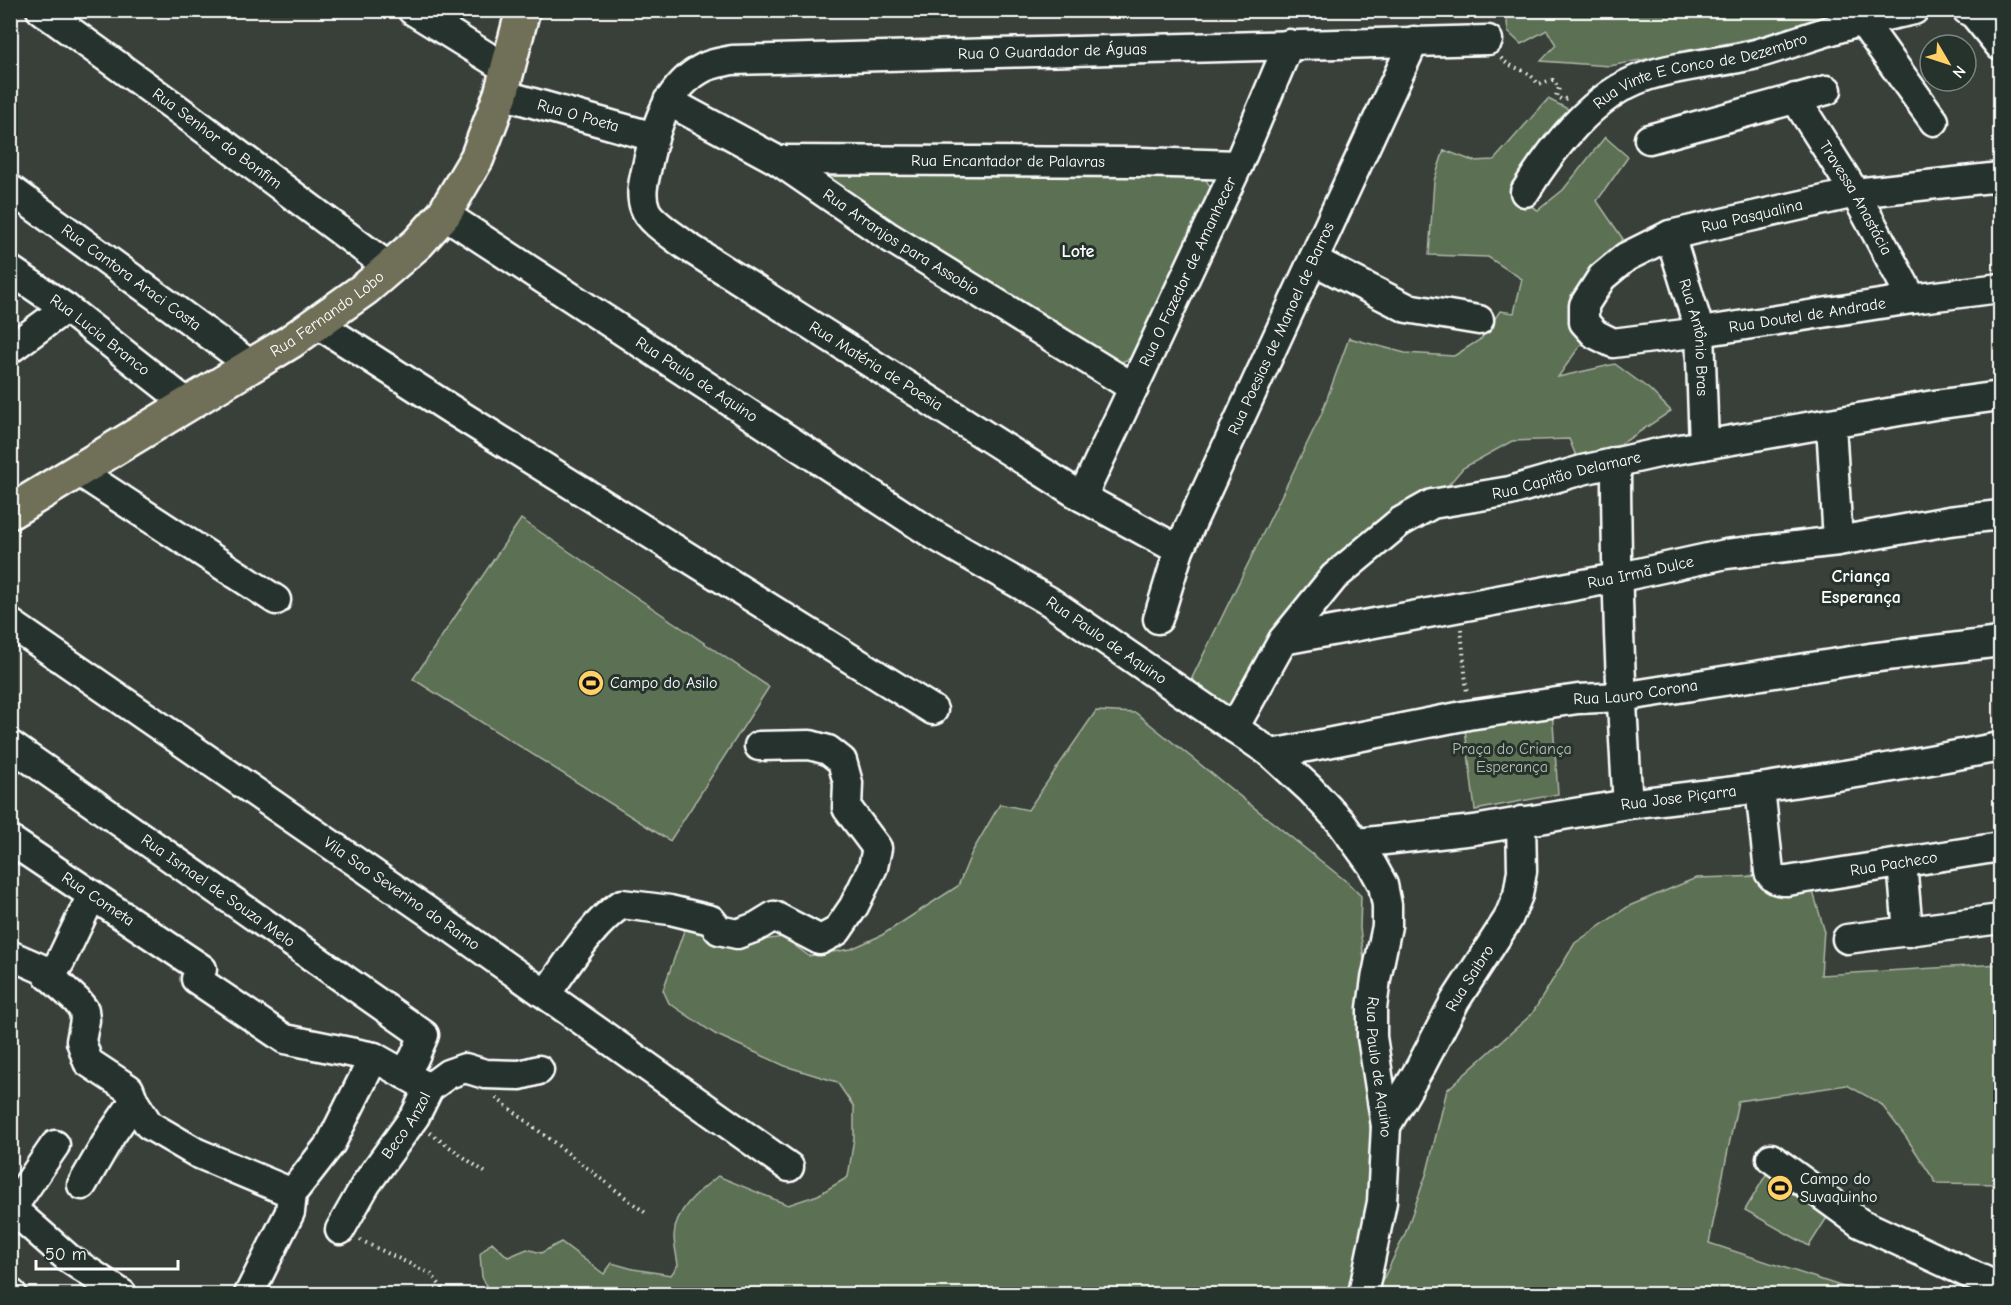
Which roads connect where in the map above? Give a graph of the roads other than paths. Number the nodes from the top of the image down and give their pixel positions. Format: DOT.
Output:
graph roads {
  1 [pos="41,10"];
  2 [pos="412,10"];
  3 [pos="523,10"];
  4 [pos="1914,10"];
  5 [pos="1967,10"];
  6 [pos="1862,21"];
  7 [pos="1998,38"];
  8 [pos="1488,40"];
  9 [pos="1414,41"];
  10 [pos="1289,44"];
  11 [pos="504,82"];
  12 [pos="1827,90"];
  13 [pos="1795,98"];
  14 [pos="668,101"];
  15 [pos="1934,121"];
  16 [pos="654,136"];
  17 [pos="1649,139"];
  18 [pos="777,160"];
  19 [pos="1238,165"];
  20 [pos="2001,177"];
  21 [pos="10,189"];
  22 [pos="1526,192"];
  23 [pos="1854,193"];
  24 [pos="444,214"];
  25 [pos="1670,234"];
  26 [pos="1313,260"];
  27 [pos="390,268"];
  28 [pos="10,270"];
  29 [pos="2001,288"];
  30 [pos="1912,299"];
  31 [pos="66,308"];
  32 [pos="1479,320"];
  33 [pos="318,324"];
  34 [pos="1700,332"];
  35 [pos="1613,342"];
  36 [pos="10,349"];
  37 [pos="251,366"];
  38 [pos="1134,388"];
  39 [pos="2001,396"];
  40 [pos="188,404"];
  41 [pos="1832,423"];
  42 [pos="1704,445"];
  43 [pos="1616,462"];
  44 [pos="78,471"];
  45 [pos="1082,497"];
  46 [pos="10,512"];
  47 [pos="2001,515"];
  48 [pos="1838,541"];
  49 [pos="1179,550"];
  50 [pos="1616,578"];
  51 [pos="276,600"];
  52 [pos="1158,619"];
  53 [pos="10,623"];
  54 [pos="1283,640"];
  55 [pos="2001,642"];
  56 [pos="1621,697"];
  57 [pos="933,710"];
  58 [pos="1234,728"];
  59 [pos="10,746"];
  60 [pos="759,746"];
  61 [pos="2001,747"];
  62 [pos="1272,754"];
  63 [pos="1760,788"];
  64 [pos="1628,804"];
  65 [pos="1521,822"];
  66 [pos="10,840"];
  67 [pos="1358,843"];
  68 [pos="2001,847"];
  69 [pos="1902,863"];
  70 [pos="92,895"];
  71 [pos="2001,919"];
  72 [pos="1908,932"];
  73 [pos="1847,939"];
  74 [pos="10,955"];
  75 [pos="49,976"];
  76 [pos="546,994"];
  77 [pos="374,1057"];
  78 [pos="539,1070"];
  79 [pos="404,1074"];
  80 [pos="429,1088"];
  81 [pos="134,1102"];
  82 [pos="1386,1126"];
  83 [pos="55,1145"];
  84 [pos="1771,1158"];
  85 [pos="789,1167"];
  86 [pos="82,1185"];
  87 [pos="292,1193"];
  88 [pos="11,1208"];
  89 [pos="340,1230"];
  90 [pos="2001,1288"];
  91 [pos="122,1294"];
  92 [pos="249,1294"];
  93 [pos="1363,1294"];
  1 -- 27 [label="street, Rua Senhor do Bonfim"];
  2 -- 11 [label="street, Rua O Poeta"];
  3 -- 11 [label="main road, Rua Fernando Lobo"];
  4 -- 6 [label="street, Rua Vinte E Conco de Dezembro"];
  5 -- 7 [label="street"];
  6 -- 15 [label="street"];
  6 -- 22 [label="street, Rua Vinte E Conco de Dezembro"];
  8 -- 9 [label="street, Rua O Guardador de Águas"];
  9 -- 10 [label="street, Rua O Guardador de Águas"];
  9 -- 26 [label="street, Rua Poesias de Manoel de Barros"];
  10 -- 14 [label="street, Rua O Guardador de Águas"];
  10 -- 19 [label="street, Rua O Fazedor de Amanhecer"];
  11 -- 16 [label="street, Rua O Poeta"];
  11 -- 24 [label="main road, Rua Fernando Lobo"];
  12 -- 13 [label="street"];
  13 -- 17 [label="street"];
  13 -- 23 [label="street, Travessa Anastácia"];
  14 -- 16 [label="street, Rua O Guardador de Águas"];
  14 -- 18 [label="street, Rua Arranjos para Assobio"];
  16 -- 45 [label="street, Rua Matéria de Poesia"];
  18 -- 19 [label="street, Rua Encantador de Palavras"];
  18 -- 38 [label="street, Rua Arranjos para Assobio"];
  19 -- 38 [label="street, Rua O Fazedor de Amanhecer"];
  20 -- 23 [label="street, Rua Pasqualina"];
  21 -- 37 [label="street, Rua Cantora Araci Costa"];
  23 -- 25 [label="street, Rua Pasqualina"];
  23 -- 30 [label="street, Travessa Anastácia"];
  24 -- 27 [label="main road, Rua Fernando Lobo"];
  24 -- 58 [label="street, Rua Paulo de Aquino"];
  25 -- 34 [label="street, Rua Antônio Bras"];
  25 -- 35 [label="street, Rua Pasqualina"];
  26 -- 32 [label="street"];
  26 -- 49 [label="street, Rua Poesias de Manoel de Barros"];
  27 -- 33 [label="main road, Rua Fernando Lobo"];
  28 -- 31 [label="street, Rua Lucia Branco"];
  29 -- 30 [label="street, Rua Doutel de Andrade"];
  30 -- 34 [label="street, Rua Doutel de Andrade"];
  31 -- 36 [label="street"];
  31 -- 40 [label="street, Rua Lucia Branco"];
  33 -- 37 [label="main road, Rua Fernando Lobo"];
  33 -- 57 [label="street"];
  34 -- 35 [label="street, Rua Doutel de Andrade"];
  34 -- 42 [label="street, Rua Antônio Bras"];
  37 -- 40 [label="main road, Rua Fernando Lobo"];
  38 -- 45 [label="street, Rua O Fazedor de Amanhecer"];
  39 -- 41 [label="street, Rua Capitão Delamare"];
  40 -- 44 [label="main road, Rua Fernando Lobo"];
  41 -- 42 [label="street, Rua Capitão Delamare"];
  41 -- 48 [label="street"];
  42 -- 43 [label="street, Rua Capitão Delamare"];
  43 -- 50 [label="street"];
  43 -- 54 [label="street, Rua Capitão Delamare"];
  44 -- 46 [label="main road, Rua Fernando Lobo"];
  44 -- 51 [label="street"];
  45 -- 49 [label="street, Rua Matéria de Poesia"];
  47 -- 48 [label="street, Rua Irmã Dulce"];
  48 -- 50 [label="street, Rua Irmã Dulce"];
  49 -- 52 [label="street, Rua Poesias de Manoel de Barros"];
  50 -- 54 [label="street, Rua Irmã Dulce"];
  50 -- 56 [label="street"];
  53 -- 76 [label="street, Vila Sao Severino do Ramo"];
  54 -- 58 [label="street, Rua Capitão Delamare"];
  55 -- 56 [label="street, Rua Lauro Corona"];
  56 -- 62 [label="street, Rua Lauro Corona"];
  56 -- 64 [label="street"];
  58 -- 62 [label="street, Rua Paulo de Aquino"];
  59 -- 79 [label="street, Rua Ismael de Souza Melo"];
  60 -- 76 [label="street"];
  61 -- 63 [label="street, Rua Jose Piçarra"];
  62 -- 67 [label="street, Rua Paulo de Aquino"];
  63 -- 64 [label="street, Rua Jose Piçarra"];
  63 -- 69 [label="street, Rua Pacheco"];
  64 -- 65 [label="street, Rua Jose Piçarra"];
  65 -- 67 [label="street, Rua Jose Piçarra"];
  65 -- 82 [label="street, Rua Saibro"];
  66 -- 70 [label="street, Rua Cometa"];
  67 -- 82 [label="street, Rua Paulo de Aquino"];
  68 -- 69 [label="street, Rua Pacheco"];
  69 -- 72 [label="street"];
  70 -- 75 [label="street"];
  70 -- 77 [label="street, Rua Cometa"];
  71 -- 72 [label="street"];
  72 -- 73 [label="street"];
  74 -- 75 [label="street"];
  75 -- 81 [label="street"];
  76 -- 85 [label="street, Vila Sao Severino do Ramo"];
  77 -- 79 [label="street"];
  77 -- 87 [label="street"];
  78 -- 80 [label="street, Beco Anzol"];
  79 -- 80 [label="street"];
  80 -- 89 [label="street, Beco Anzol"];
  81 -- 86 [label="street"];
  81 -- 87 [label="street"];
  82 -- 93 [label="street, Rua Paulo de Aquino"];
  83 -- 88 [label="street"];
  84 -- 90 [label="street"];
  87 -- 92 [label="street"];
  88 -- 91 [label="street"];
}
